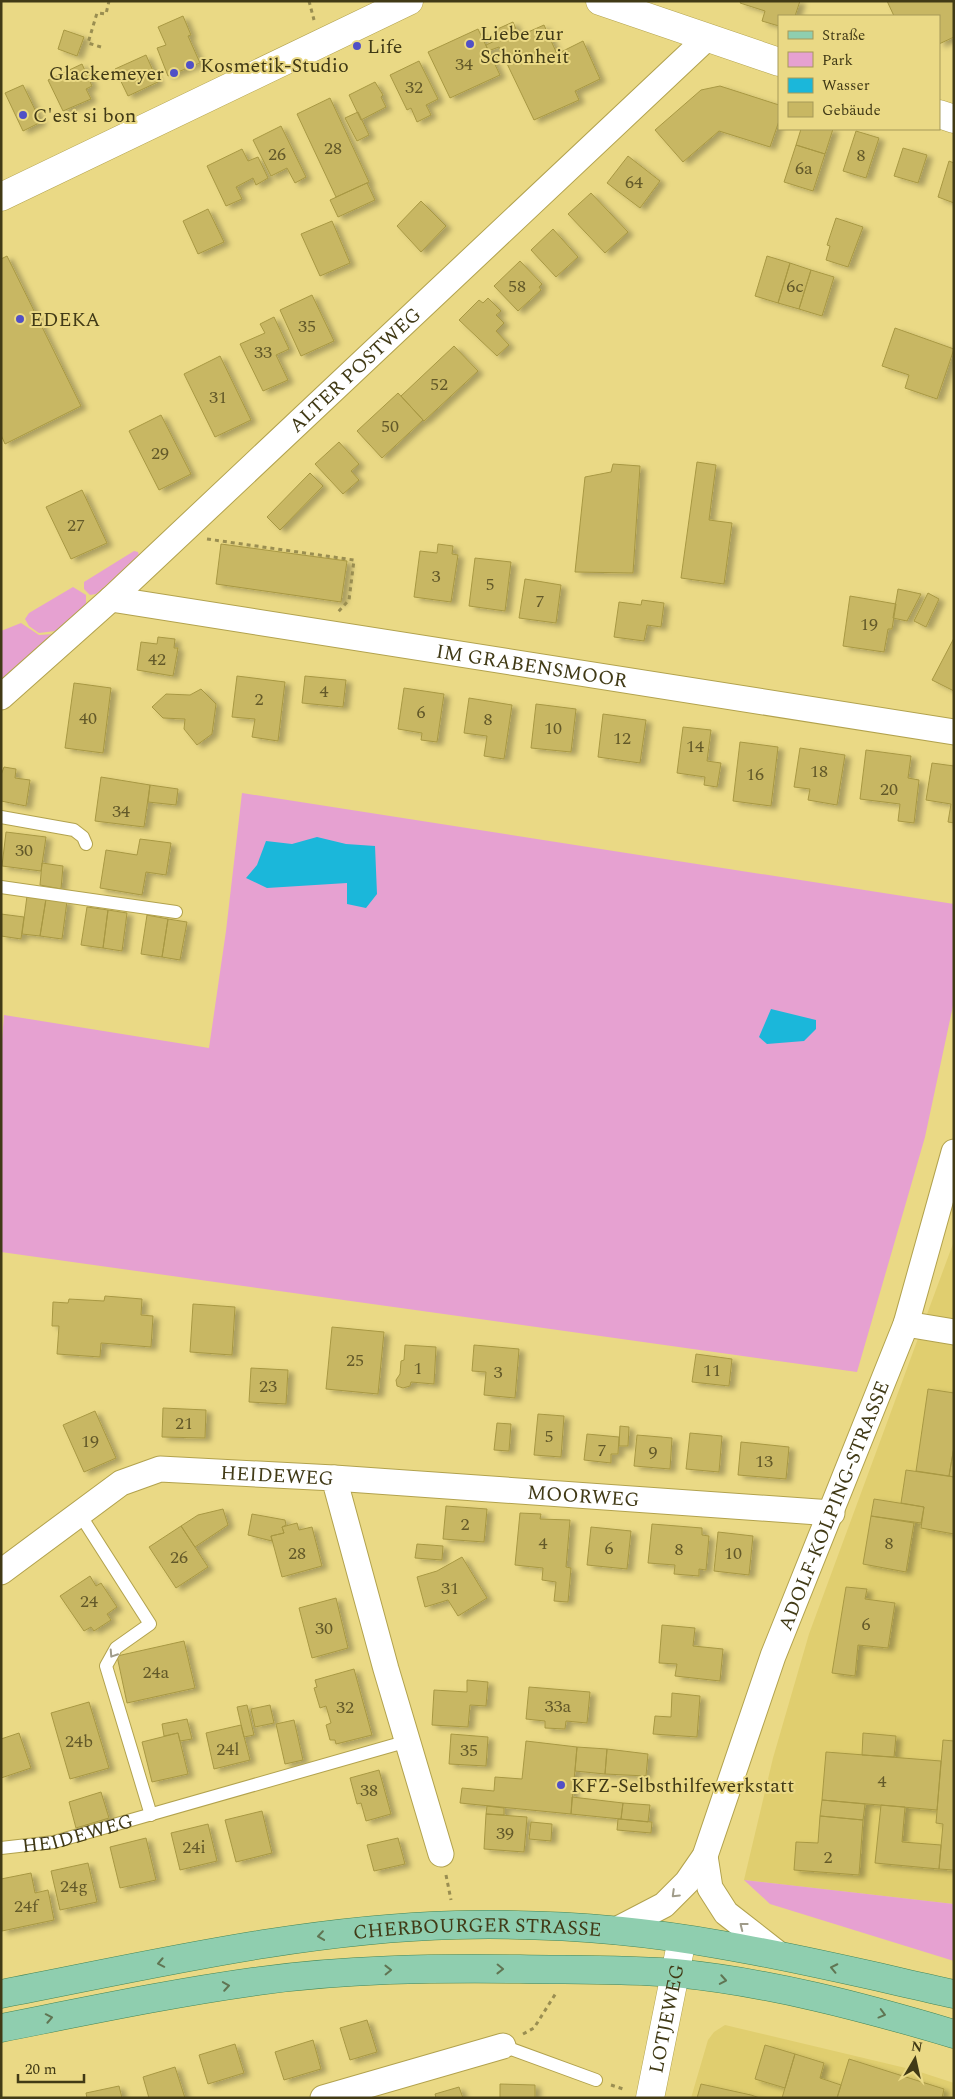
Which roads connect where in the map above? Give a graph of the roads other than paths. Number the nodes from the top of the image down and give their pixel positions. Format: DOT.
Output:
graph roads {
  1 [pos="408,1"];
  2 [pos="600,1"];
  3 [pos="707,38"];
  4 [pos="778,62"];
  5 [pos="940,114"];
  6 [pos="954,119"];
  7 [pos="1,198"];
  8 [pos="111,599"];
  9 [pos="1,697"];
  10 [pos="954,732"];
  11 [pos="1,817"];
  12 [pos="86,844"];
  13 [pos="1,887"];
  14 [pos="176,912"];
  15 [pos="954,1152"];
  16 [pos="906,1324"];
  17 [pos="954,1332"];
  18 [pos="334,1478"];
  19 [pos="832,1513"];
  20 [pos="79,1514"];
  21 [pos="1,1572"];
  22 [pos="408,1741"];
  23 [pos="151,1814"];
  24 [pos="1,1848"];
  25 [pos="441,1854"];
  26 [pos="705,1856"];
  27 [pos="614,1931"];
  28 [pos="682,1939"];
  29 [pos="781,1956"];
  30 [pos="674,1973"];
  31 [pos="1,1994"];
  32 [pos="954,1994"];
  33 [pos="1,2028"];
  34 [pos="954,2034"];
  35 [pos="503,2046"];
  36 [pos="596,2080"];
  37 [pos="641,2095"];
  38 [pos="323,2098"];
  1 -- 7 [label="street"];
  2 -- 3 [label="street"];
  3 -- 4 [label="street"];
  3 -- 8 [label="street, ALTER POSTWEG"];
  5 -- 6 [label="street"];
  8 -- 9 [label="street, ALTER POSTWEG"];
  8 -- 10 [label="street, IM GRABENSMOOR"];
  11 -- 12 [label="lane"];
  13 -- 14 [label="lane"];
  15 -- 16 [label="street, ADOLF-KOLPING-STRASSE"];
  16 -- 17 [label="street"];
  16 -- 19 [label="street, ADOLF-KOLPING-STRASSE"];
  18 -- 19 [label="street, MOORWEG"];
  18 -- 20 [label="street, HEIDEWEG"];
  18 -- 22 [label="street, HEIDEWEG"];
  19 -- 26 [label="street, ADOLF-KOLPING-STRASSE"];
  20 -- 21 [label="street, HEIDEWEG"];
  20 -- 23 [label="lane, HEIDEWEG, one-way"];
  22 -- 23 [label="lane, HEIDEWEG"];
  22 -- 25 [label="street, HEIDEWEG"];
  23 -- 24 [label="lane, HEIDEWEG"];
  26 -- 27 [label="street, ADOLF-KOLPING-STRASSE, one-way"];
  29 -- 26 [label="street, ADOLF-KOLPING-STRASSE, one-way"];
  27 -- 28 [label="main road, CHERBOURGER STRASSE"];
  27 -- 31 [label="main road, CHERBOURGER STRASSE, one-way"];
  28 -- 29 [label="main road, CHERBOURGER STRASSE"];
  28 -- 30 [label="street, LOTJEWEG"];
  32 -- 29 [label="main road, CHERBOURGER STRASSE, one-way"];
  33 -- 30 [label="main road, CHERBOURGER STRASSE, one-way"];
  30 -- 34 [label="main road, CHERBOURGER STRASSE, one-way"];
  30 -- 37 [label="street, LOTJEWEG"];
  35 -- 36 [label="lane"];
  35 -- 38 [label="street"];
}
